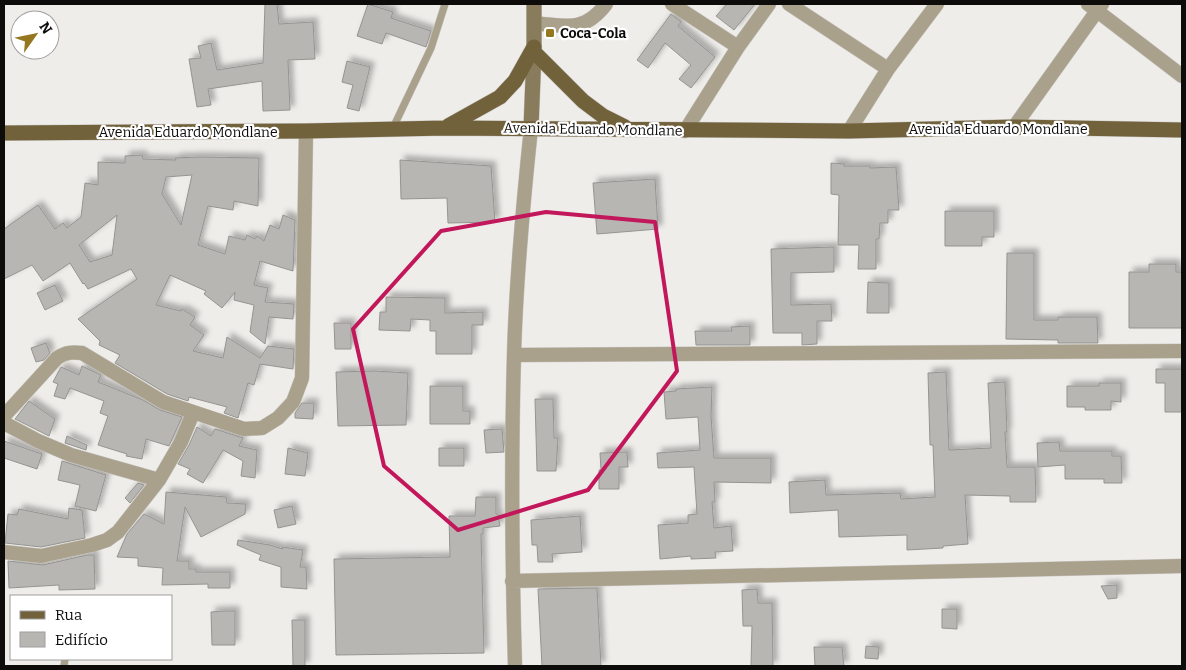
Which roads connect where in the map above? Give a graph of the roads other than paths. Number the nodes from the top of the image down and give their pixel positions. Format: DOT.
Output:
graph roads {
  1 [pos="445,4"];
  2 [pos="534,4"];
  3 [pos="606,4"];
  4 [pos="672,4"];
  5 [pos="769,4"];
  6 [pos="789,4"];
  7 [pos="937,4"];
  8 [pos="1096,6"];
  9 [pos="534,23"];
  10 [pos="738,48"];
  11 [pos="534,49"];
  12 [pos="888,69"];
  13 [pos="1182,76"];
  14 [pos="1014,127"];
  15 [pos="445,128"];
  16 [pos="531,128"];
  17 [pos="628,128"];
  18 [pos="392,130"];
  19 [pos="849,130"];
  20 [pos="1182,130"];
  21 [pos="306,131"];
  22 [pos="685,131"];
  23 [pos="4,133"];
  24 [pos="1182,351"];
  25 [pos="514,355"];
  26 [pos="193,413"];
  27 [pos="4,416"];
  28 [pos="4,423"];
  29 [pos="159,480"];
  30 [pos="4,552"];
  31 [pos="1182,566"];
  32 [pos="512,581"];
  33 [pos="515,666"];
  1 -- 18 [label="lane"];
  2 -- 9 [label="main road"];
  3 -- 9 [label="street"];
  4 -- 10 [label="street"];
  5 -- 10 [label="street"];
  6 -- 12 [label="street"];
  7 -- 12 [label="street"];
  8 -- 13 [label="street"];
  8 -- 14 [label="street"];
  9 -- 11 [label="main road"];
  10 -- 22 [label="street"];
  11 -- 15 [label="main road"];
  11 -- 16 [label="main road"];
  11 -- 17 [label="main road"];
  12 -- 19 [label="street"];
  14 -- 19 [label="main road, Avenida Eduardo Mondlane"];
  14 -- 20 [label="main road, Avenida Eduardo Mondlane"];
  15 -- 16 [label="main road, Avenida Eduardo Mondlane"];
  15 -- 18 [label="main road, Avenida Eduardo Mondlane"];
  16 -- 17 [label="main road, Avenida Eduardo Mondlane"];
  16 -- 25 [label="street"];
  17 -- 22 [label="main road, Avenida Eduardo Mondlane"];
  18 -- 21 [label="main road, Avenida Eduardo Mondlane"];
  19 -- 22 [label="main road, Avenida Eduardo Mondlane"];
  21 -- 23 [label="main road, Avenida Eduardo Mondlane"];
  21 -- 26 [label="street"];
  24 -- 25 [label="street"];
  25 -- 32 [label="street"];
  26 -- 27 [label="street"];
  26 -- 29 [label="street"];
  28 -- 29 [label="street"];
  29 -- 30 [label="street"];
  31 -- 32 [label="street"];
  32 -- 33 [label="street"];
}
